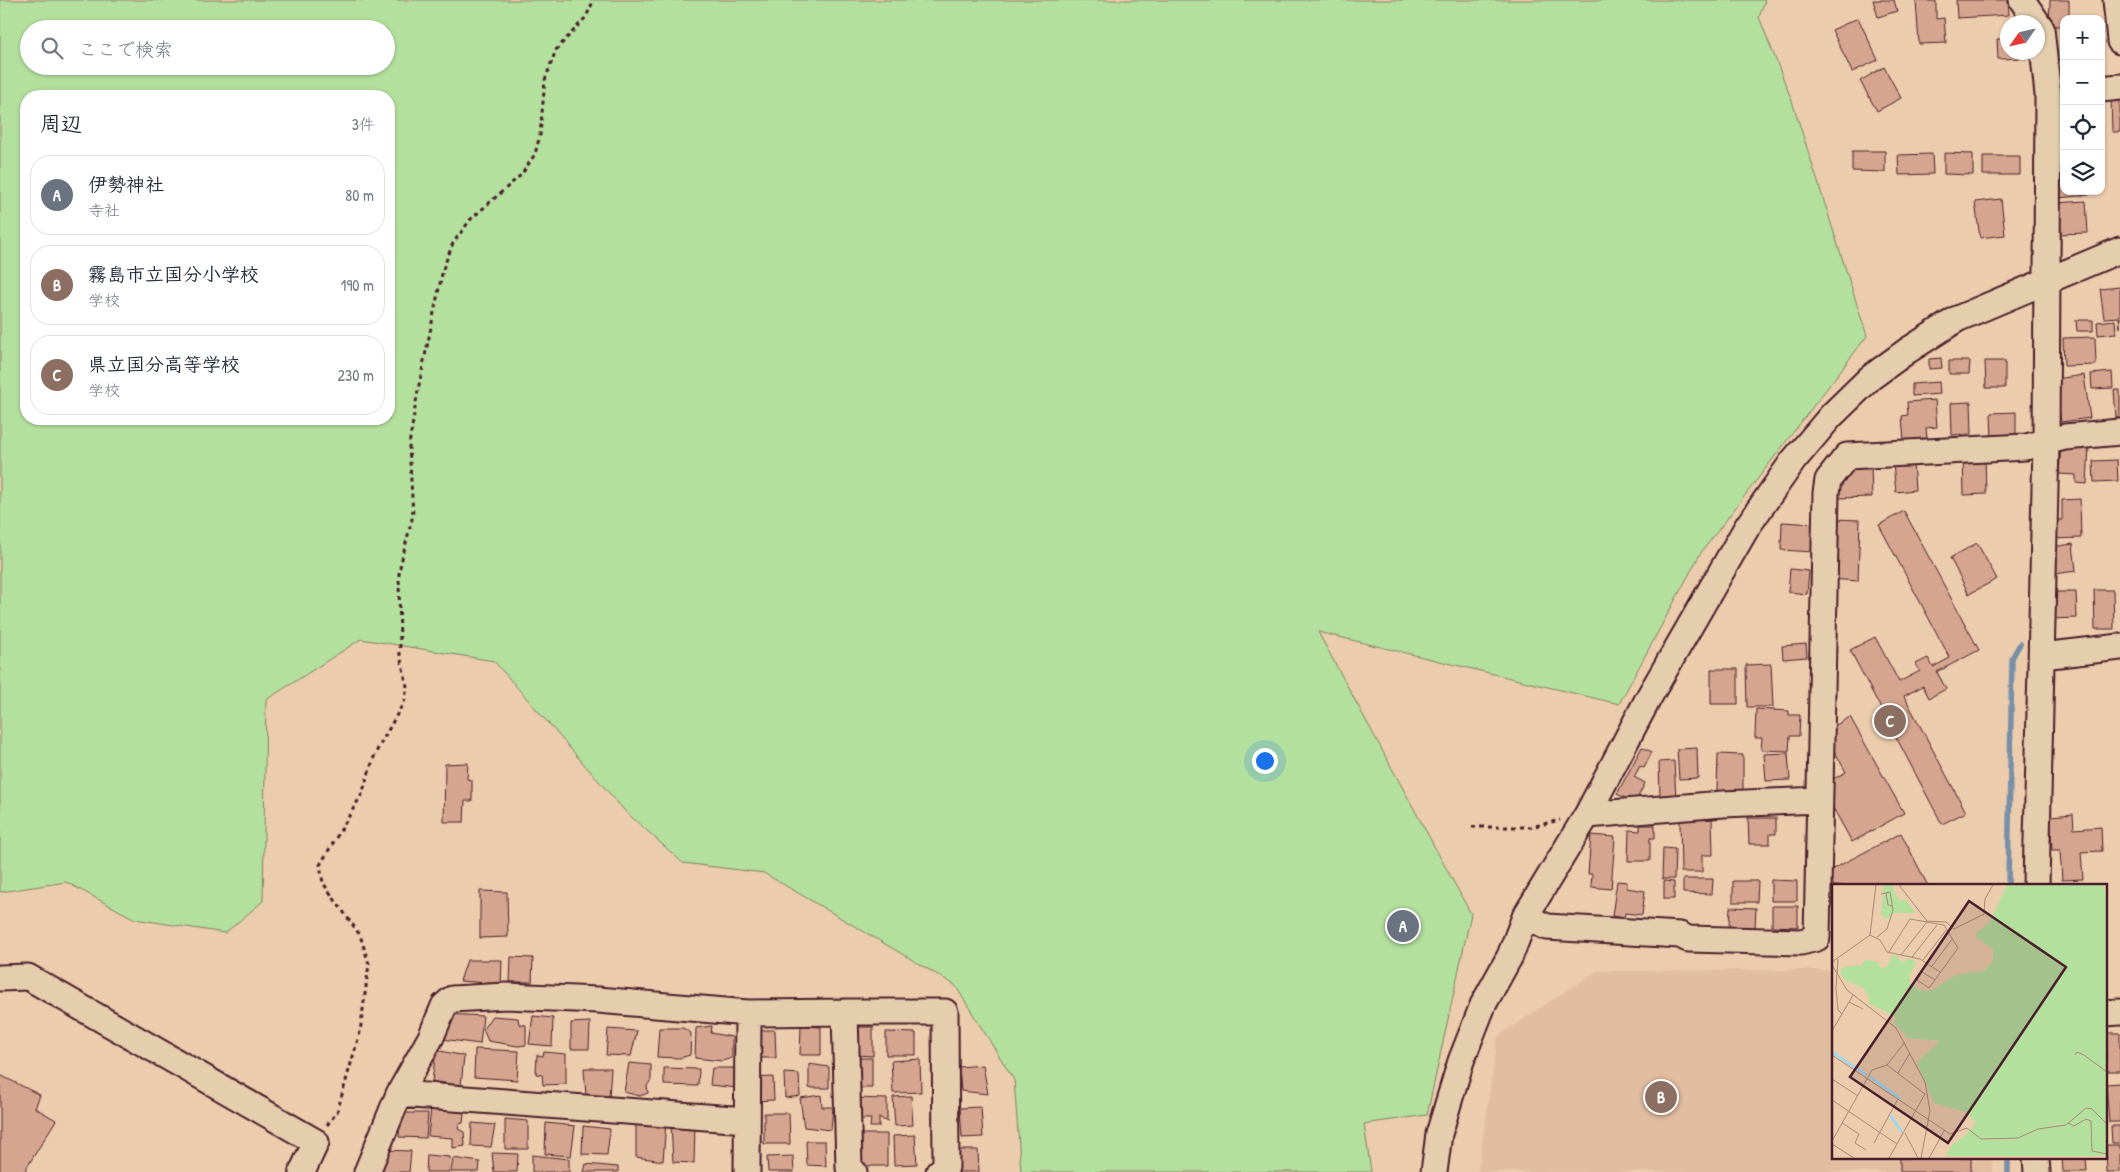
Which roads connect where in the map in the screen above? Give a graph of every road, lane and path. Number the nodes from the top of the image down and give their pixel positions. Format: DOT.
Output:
graph roads {
  1 [pos="594,0"];
  2 [pos="2022,0"];
  3 [pos="2116,0"];
  4 [pos="2120,41"];
  5 [pos="2120,87"];
  6 [pos="2105,89"];
  7 [pos="2056,94"];
  8 [pos="2120,250"];
  9 [pos="2048,281"];
  10 [pos="2120,432"];
  11 [pos="2046,442"];
  12 [pos="2120,647"];
  13 [pos="2042,656"];
  14 [pos="1819,800"];
  15 [pos="1587,815"];
  16 [pos="1472,827"];
  17 [pos="2036,884"];
  18 [pos="1525,918"];
  19 [pos="1826,941"];
  20 [pos="0,978"];
  21 [pos="845,1012"];
  22 [pos="748,1013"];
  23 [pos="399,1094"];
  24 [pos="746,1120"];
  25 [pos="316,1142"];
  26 [pos="302,1172"];
  27 [pos="367,1172"];
  28 [pos="747,1172"];
  29 [pos="854,1172"];
  30 [pos="939,1172"];
  31 [pos="1434,1172"];
  1 -- 25 [label="path"];
  2 -- 7 [label="street"];
  3 -- 4 [label="street"];
  5 -- 6 [label="street"];
  7 -- 9 [label="street"];
  8 -- 9 [label="street"];
  9 -- 11 [label="street"];
  9 -- 15 [label="street"];
  10 -- 11 [label="street"];
  11 -- 13 [label="street"];
  11 -- 14 [label="street"];
  12 -- 13 [label="street"];
  13 -- 17 [label="street"];
  14 -- 15 [label="street"];
  14 -- 19 [label="street"];
  15 -- 16 [label="path"];
  15 -- 18 [label="street"];
  18 -- 19 [label="street"];
  18 -- 31 [label="street"];
  20 -- 25 [label="street"];
  21 -- 22 [label="street"];
  21 -- 29 [label="street"];
  21 -- 30 [label="street"];
  22 -- 23 [label="street"];
  22 -- 24 [label="street"];
  23 -- 24 [label="street"];
  23 -- 27 [label="street"];
  24 -- 28 [label="street"];
  25 -- 26 [label="street"];
}
